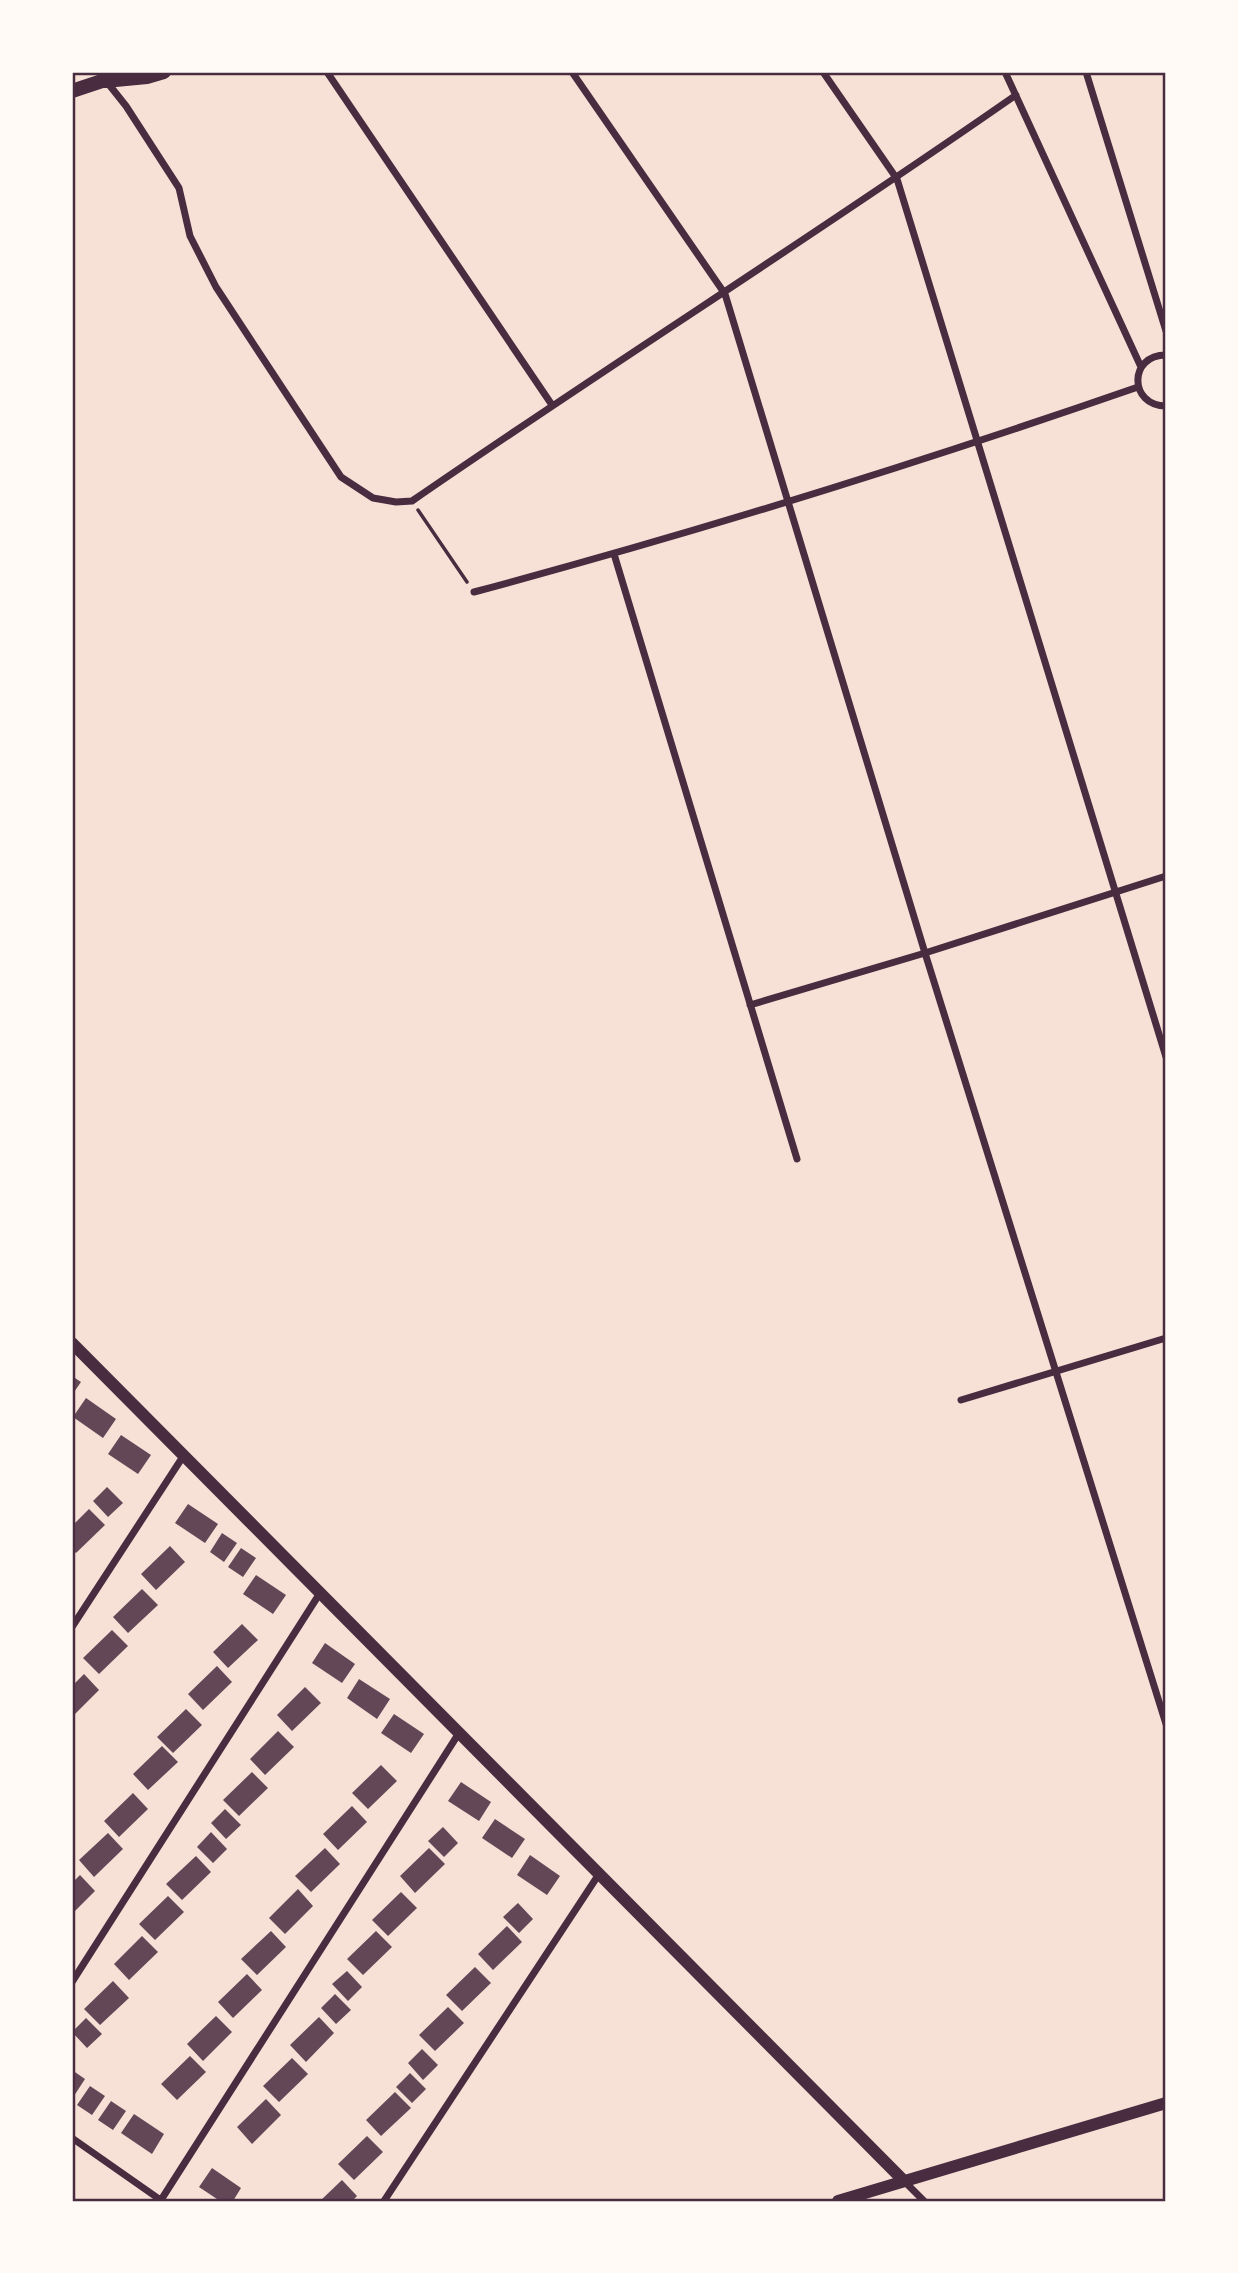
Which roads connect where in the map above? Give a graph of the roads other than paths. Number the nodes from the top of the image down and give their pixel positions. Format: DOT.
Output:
graph roads {
  1 [pos="124,72"];
  2 [pos="164,72"];
  3 [pos="327,72"];
  4 [pos="572,72"];
  5 [pos="823,72"];
  6 [pos="1005,72"];
  7 [pos="1086,72"];
  8 [pos="102,76"];
  9 [pos="72,91"];
  10 [pos="1016,95"];
  11 [pos="897,179"];
  12 [pos="725,294"];
  13 [pos="1166,331"];
  14 [pos="1166,355"];
  15 [pos="1141,367"];
  16 [pos="1138,387"];
  17 [pos="552,405"];
  18 [pos="1165,409"];
  19 [pos="978,443"];
  20 [pos="788,501"];
  21 [pos="614,554"];
  22 [pos="474,592"];
  23 [pos="1166,876"];
  24 [pos="1115,891"];
  25 [pos="925,953"];
  26 [pos="750,1005"];
  27 [pos="1166,1057"];
  28 [pos="797,1159"];
  29 [pos="1166,1338"];
  30 [pos="72,1343"];
  31 [pos="1056,1371"];
  32 [pos="961,1400"];
  33 [pos="184,1455"];
  34 [pos="321,1592"];
  35 [pos="72,1627"];
  36 [pos="1166,1724"];
  37 [pos="459,1733"];
  38 [pos="599,1874"];
  39 [pos="72,1982"];
  40 [pos="1166,2103"];
  41 [pos="72,2138"];
  42 [pos="904,2181"];
  43 [pos="161,2201"];
  44 [pos="384,2201"];
  45 [pos="838,2201"];
  46 [pos="923,2201"];
  1 -- 8 [label="main road"];
  2 -- 8 [label="main road"];
  3 -- 17 [label="street"];
  4 -- 12 [label="street"];
  5 -- 11 [label="street"];
  6 -- 10 [label="street"];
  7 -- 13 [label="street"];
  8 -- 9 [label="main road"];
  8 -- 17 [label="street"];
  10 -- 11 [label="street"];
  10 -- 15 [label="street"];
  11 -- 12 [label="street"];
  11 -- 19 [label="street"];
  12 -- 17 [label="street"];
  12 -- 20 [label="street"];
  14 -- 15 [label="street"];
  15 -- 16 [label="street"];
  16 -- 18 [label="street"];
  16 -- 19 [label="street"];
  19 -- 20 [label="street"];
  19 -- 24 [label="street"];
  20 -- 21 [label="street"];
  20 -- 25 [label="street"];
  21 -- 22 [label="street"];
  21 -- 26 [label="street"];
  23 -- 24 [label="street"];
  24 -- 25 [label="street"];
  24 -- 27 [label="street"];
  25 -- 26 [label="street"];
  25 -- 31 [label="street"];
  26 -- 28 [label="street"];
  29 -- 31 [label="street"];
  30 -- 33 [label="street"];
  31 -- 32 [label="street"];
  31 -- 36 [label="street"];
  33 -- 34 [label="street"];
  33 -- 35 [label="street"];
  34 -- 37 [label="street"];
  34 -- 39 [label="street"];
  37 -- 38 [label="street"];
  37 -- 43 [label="street"];
  38 -- 42 [label="street"];
  38 -- 44 [label="street"];
  40 -- 42 [label="street"];
  41 -- 43 [label="street"];
  42 -- 45 [label="street"];
  42 -- 46 [label="street"];
}
